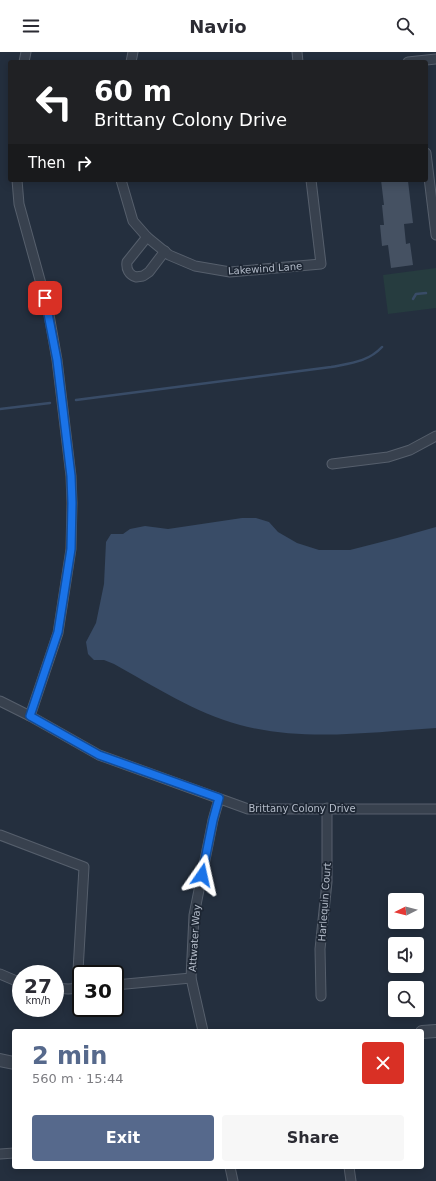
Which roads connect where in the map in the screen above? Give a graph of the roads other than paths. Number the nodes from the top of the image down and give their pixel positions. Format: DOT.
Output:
graph roads {
  1 [pos="436,58"];
  2 [pos="413,59"];
  3 [pos="428,169"];
  4 [pos="17,182"];
  5 [pos="122,182"];
  6 [pos="311,182"];
  7 [pos="436,235"];
  8 [pos="147,237"];
  9 [pos="165,252"];
  10 [pos="436,436"];
  11 [pos="332,464"];
  12 [pos="0,701"];
  13 [pos="30,716"];
  14 [pos="219,798"];
  15 [pos="327,808"];
  16 [pos="436,809"];
  17 [pos="0,835"];
  18 [pos="80,965"];
  19 [pos="0,974"];
  20 [pos="191,978"];
  21 [pos="12,979"];
  22 [pos="124,984"];
  23 [pos="321,996"];
  24 [pos="203,1029"];
  25 [pos="436,1031"];
  26 [pos="424,1032"];
  27 [pos="0,1060"];
  28 [pos="12,1063"];
  29 [pos="12,1153"];
  30 [pos="0,1154"];
  31 [pos="230,1169"];
  32 [pos="349,1169"];
  33 [pos="233,1181"];
  34 [pos="352,1181"];
  1 -- 2 [label="street"];
  3 -- 7 [label="street"];
  4 -- 13 [label="street"];
  5 -- 8 [label="street, Lakewind Lane"];
  6 -- 9 [label="street, Lakewind Lane"];
  8 -- 9 [label="street, Lakewind Lane"];
  8 -- 9 [label="street"];
  10 -- 11 [label="street"];
  12 -- 13 [label="street, Brittany Colony Drive"];
  13 -- 14 [label="street, Brittany Colony Drive"];
  14 -- 15 [label="street, Brittany Colony Drive"];
  14 -- 20 [label="street, Attwater Way"];
  15 -- 16 [label="street, Brittany Colony Drive"];
  15 -- 23 [label="street, Harlequin Court"];
  17 -- 18 [label="street"];
  19 -- 21 [label="street"];
  20 -- 22 [label="street"];
  20 -- 24 [label="street, Attwater Way"];
  25 -- 26 [label="street"];
  27 -- 28 [label="street"];
  29 -- 30 [label="street"];
  31 -- 33 [label="street"];
  32 -- 34 [label="street"];
}
